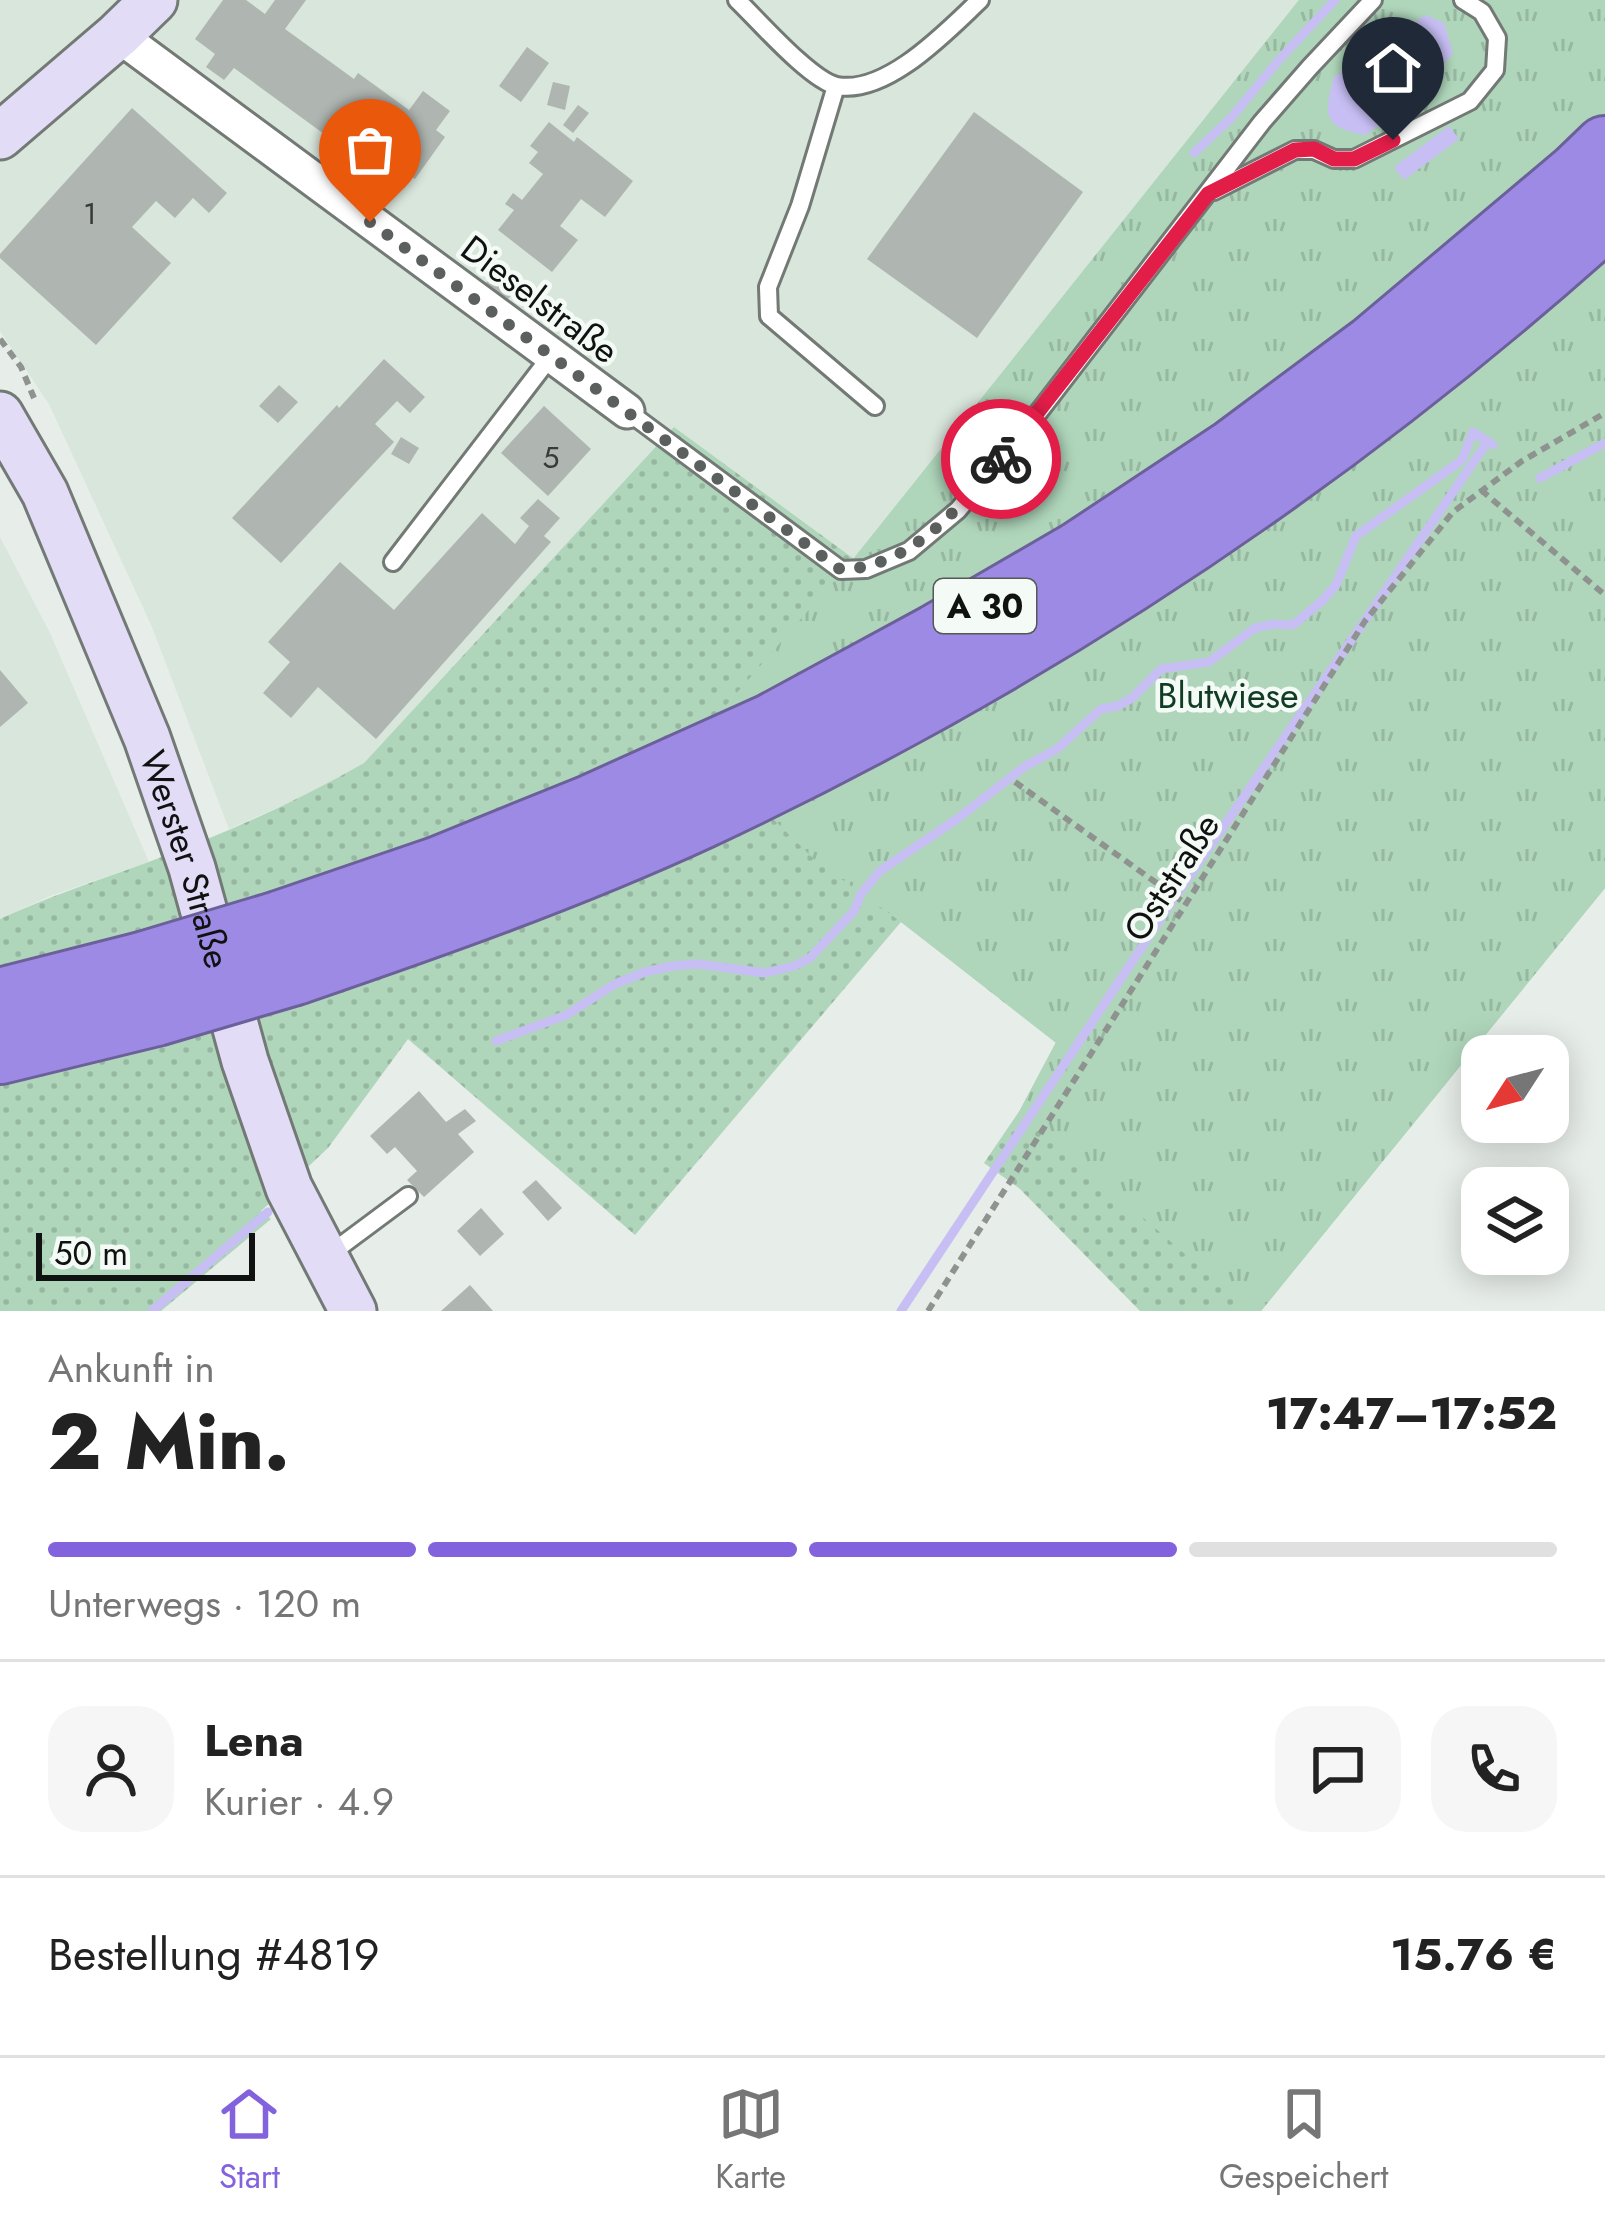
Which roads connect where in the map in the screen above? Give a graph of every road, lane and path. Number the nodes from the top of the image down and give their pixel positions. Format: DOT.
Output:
graph roads {
  1 [pos="154,0"];
  2 [pos="737,0"];
  3 [pos="980,0"];
  4 [pos="1373,0"];
  5 [pos="1463,0"];
  6 [pos="118,35"];
  7 [pos="836,86"];
  8 [pos="0,136"];
  9 [pos="1605,146"];
  10 [pos="1208,194"];
  11 [pos="1605,219"];
  12 [pos="551,356"];
  13 [pos="875,406"];
  14 [pos="627,411"];
  15 [pos="1605,413"];
  16 [pos="0,415"];
  17 [pos="1481,490"];
  18 [pos="394,562"];
  19 [pos="1605,595"];
  20 [pos="1015,782"];
  21 [pos="1186,904"];
  22 [pos="287,948"];
  23 [pos="149,989"];
  24 [pos="0,999"];
  25 [pos="0,1053"];
  26 [pos="408,1196"];
  27 [pos="324,1258"];
  28 [pos="353,1311"];
  29 [pos="928,1311"];
  1 -- 6 [label="main road"];
  2 -- 7 [label="lane"];
  3 -- 7 [label="lane"];
  4 -- 10 [label="lane"];
  5 -- 10 [label="lane"];
  6 -- 8 [label="main road"];
  6 -- 12 [label="street, Dieselstraße"];
  7 -- 13 [label="lane"];
  9 -- 22 [label="highway, A 30"];
  10 -- 14 [label="lane"];
  11 -- 22 [label="highway, A 30"];
  12 -- 14 [label="street, Dieselstraße"];
  12 -- 18 [label="lane"];
  15 -- 17 [label="path, Oststraße"];
  16 -- 27 [label="main road, Werster Straße"];
  17 -- 19 [label="path"];
  17 -- 21 [label="path, Oststraße"];
  20 -- 21 [label="path"];
  21 -- 29 [label="path, Oststraße"];
  22 -- 23 [label="highway, A 30, bridge"];
  23 -- 24 [label="highway, A 30"];
  23 -- 25 [label="highway, A 30"];
  26 -- 27 [label="lane"];
  27 -- 28 [label="main road, Werster Straße"];
}
